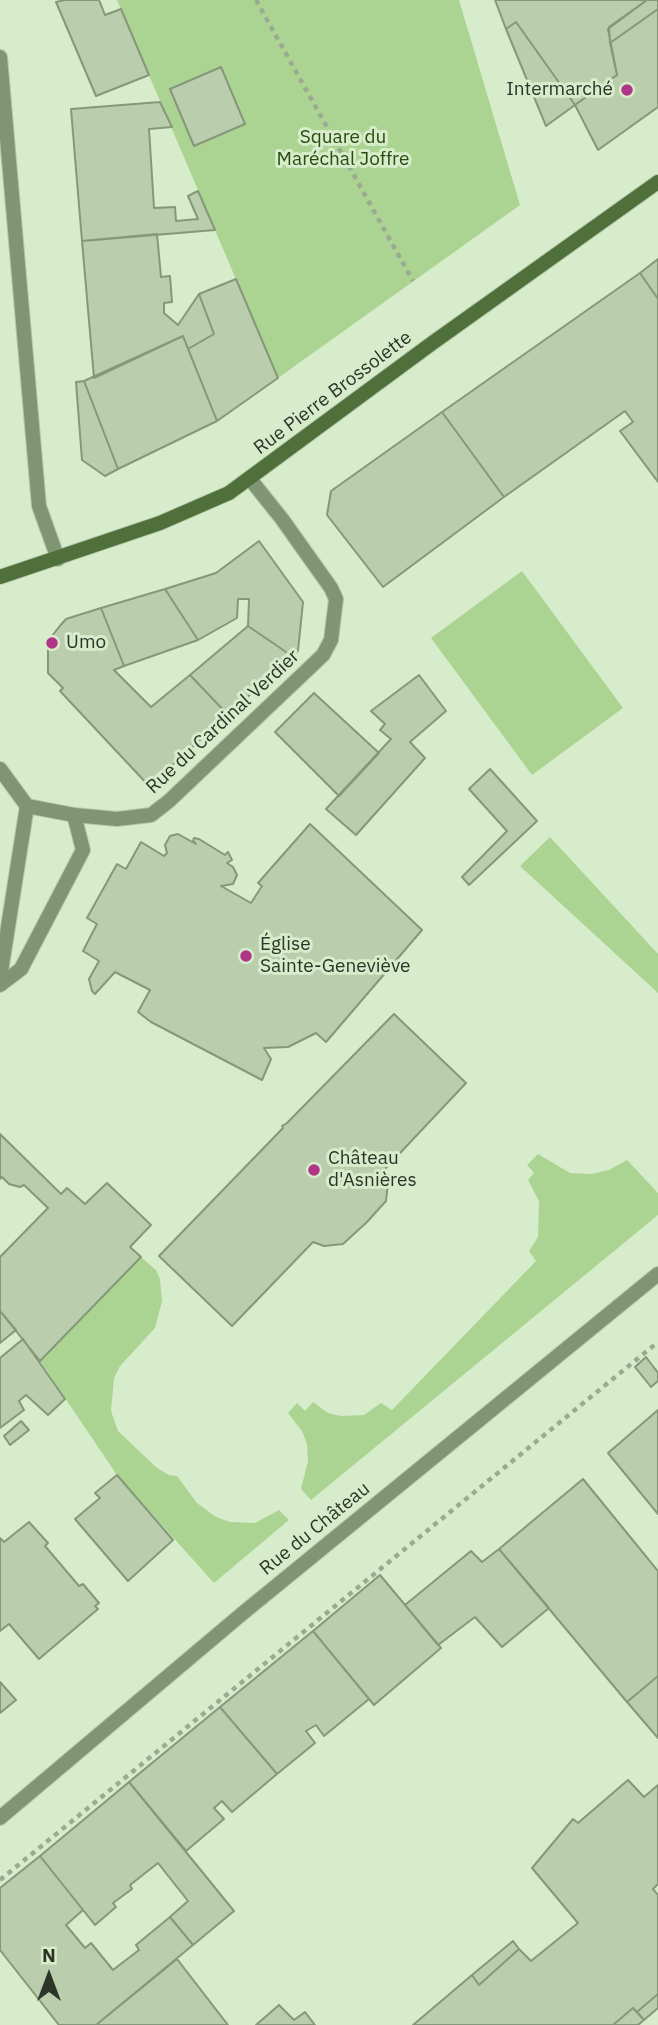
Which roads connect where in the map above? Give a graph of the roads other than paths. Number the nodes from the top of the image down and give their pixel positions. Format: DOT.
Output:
graph roads {
  1 [pos="0,57"];
  2 [pos="658,182"];
  3 [pos="250,479"];
  4 [pos="58,559"];
  5 [pos="0,577"];
  6 [pos="0,769"];
  7 [pos="27,806"];
  8 [pos="74,816"];
  9 [pos="0,978"];
  10 [pos="0,985"];
  11 [pos="658,1274"];
  12 [pos="0,1818"];
  1 -- 4 [label="street"];
  2 -- 3 [label="main road, Rue Pierre Brossolette"];
  3 -- 4 [label="main road, Rue Pierre Brossolette"];
  3 -- 8 [label="street, Rue du Cardinal Verdier"];
  4 -- 5 [label="main road, Rue Pierre Brossolette"];
  6 -- 7 [label="street"];
  7 -- 8 [label="street, Rue du Cardinal Verdier"];
  7 -- 9 [label="street"];
  8 -- 10 [label="street"];
  11 -- 12 [label="street, Rue du Château"];
}
